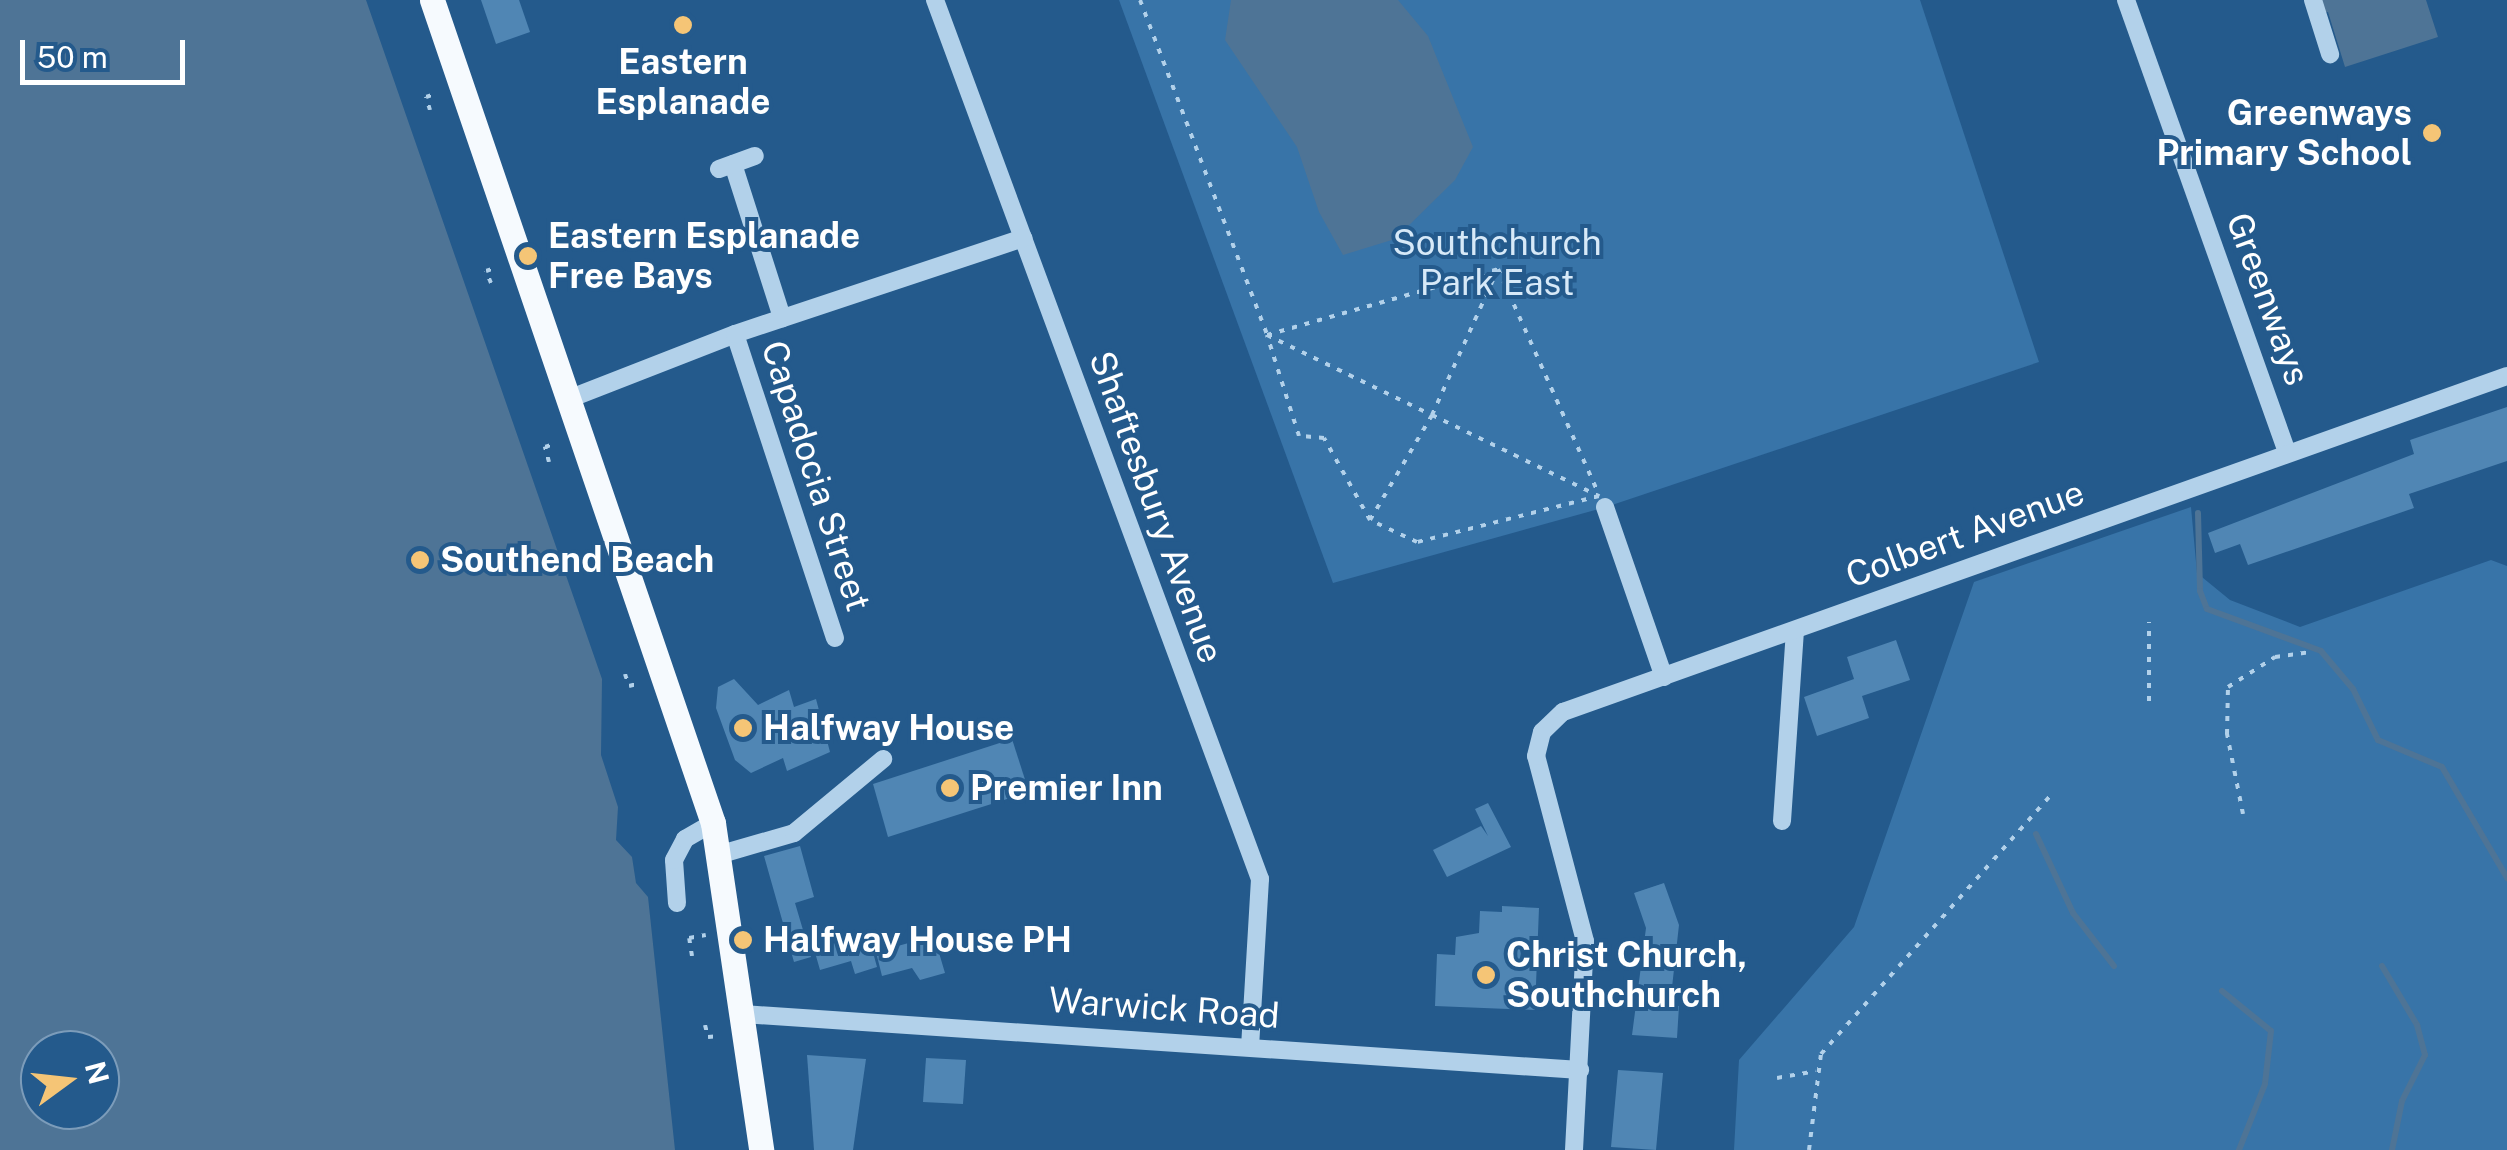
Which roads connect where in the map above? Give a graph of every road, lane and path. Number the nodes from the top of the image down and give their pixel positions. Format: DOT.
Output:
graph roads {
  1 [pos="432,0"];
  2 [pos="935,0"];
  3 [pos="1140,0"];
  4 [pos="2126,0"];
  5 [pos="2312,0"];
  6 [pos="2330,54"];
  7 [pos="436,94"];
  8 [pos="430,110"];
  9 [pos="755,156"];
  10 [pos="1023,238"];
  11 [pos="495,268"];
  12 [pos="1498,269"];
  13 [pos="490,282"];
  14 [pos="782,318"];
  15 [pos="735,334"];
  16 [pos="1268,335"];
  17 [pos="2507,376"];
  18 [pos="566,400"];
  19 [pos="1432,415"];
  20 [pos="554,444"];
  21 [pos="2288,450"];
  22 [pos="549,462"];
  23 [pos="1602,502"];
  24 [pos="1370,520"];
  25 [pos="2149,622"];
  26 [pos="1795,631"];
  27 [pos="835,638"];
  28 [pos="2309,652"];
  29 [pos="638,669"];
  30 [pos="625,674"];
  31 [pos="1664,677"];
  32 [pos="637,684"];
  33 [pos="645,686"];
  34 [pos="2148,701"];
  35 [pos="883,760"];
  36 [pos="2054,792"];
  37 [pos="2243,814"];
  38 [pos="1782,821"];
  39 [pos="713,823"];
  40 [pos="718,855"];
  41 [pos="677,902"];
  42 [pos="708,917"];
  43 [pos="692,956"];
  44 [pos="731,1016"];
  45 [pos="705,1025"];
  46 [pos="708,1037"];
  47 [pos="1250,1046"];
  48 [pos="724,1054"];
  49 [pos="1580,1070"];
  50 [pos="1815,1071"];
  51 [pos="1776,1078"];
  52 [pos="761,1150"];
  53 [pos="1574,1150"];
  54 [pos="1809,1150"];
  1 -- 18 [label="main road"];
  2 -- 10 [label="street, Shaftesbury Avenue"];
  3 -- 16 [label="path"];
  4 -- 21 [label="street, Greenways"];
  5 -- 6 [label="street"];
  7 -- 8 [label="path"];
  9 -- 14 [label="street"];
  10 -- 14 [label="street"];
  10 -- 47 [label="street, Shaftesbury Avenue"];
  11 -- 13 [label="path"];
  12 -- 16 [label="path"];
  12 -- 19 [label="path"];
  12 -- 23 [label="path"];
  14 -- 15 [label="street"];
  15 -- 18 [label="street"];
  15 -- 27 [label="street, Capadocia Street"];
  16 -- 19 [label="path"];
  16 -- 24 [label="path"];
  17 -- 21 [label="street, Colbert Avenue"];
  18 -- 39 [label="main road"];
  19 -- 23 [label="path"];
  19 -- 24 [label="path"];
  20 -- 22 [label="path"];
  21 -- 26 [label="street, Colbert Avenue"];
  23 -- 24 [label="path"];
  23 -- 31 [label="street"];
  25 -- 34 [label="path"];
  26 -- 31 [label="street, Colbert Avenue"];
  26 -- 38 [label="street"];
  28 -- 37 [label="path"];
  29 -- 33 [label="path"];
  30 -- 32 [label="path"];
  31 -- 49 [label="street, Colbert Avenue"];
  35 -- 40 [label="street"];
  36 -- 50 [label="path"];
  39 -- 40 [label="main road"];
  39 -- 41 [label="street"];
  40 -- 44 [label="main road"];
  42 -- 43 [label="path"];
  44 -- 47 [label="street, Warwick Road"];
  44 -- 48 [label="path"];
  44 -- 52 [label="main road"];
  45 -- 46 [label="path"];
  47 -- 49 [label="street, Warwick Road"];
  49 -- 53 [label="street, Colbert Avenue"];
  50 -- 51 [label="path"];
  50 -- 54 [label="path"];
}
